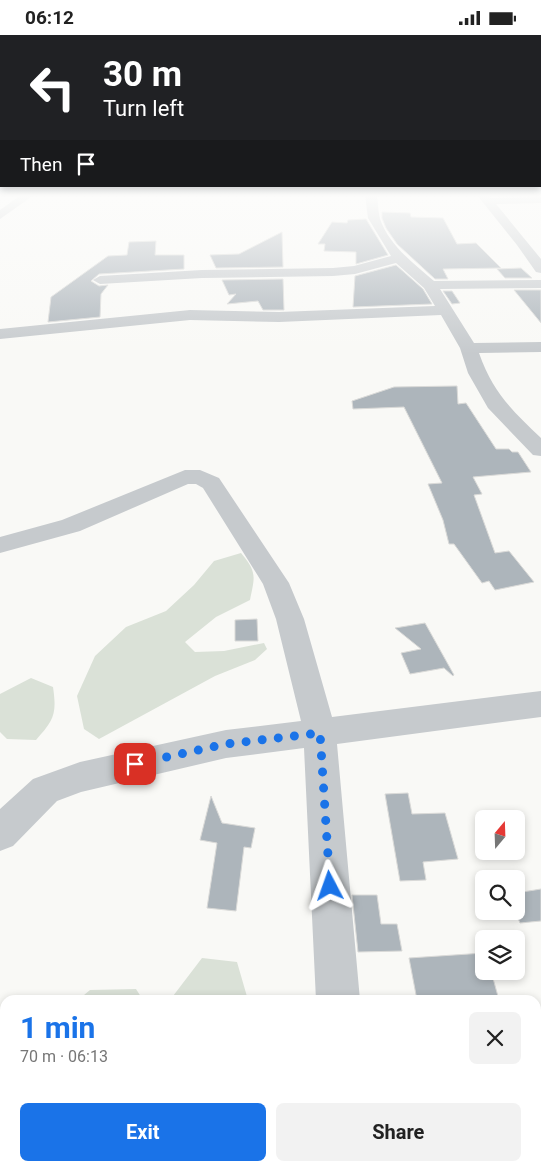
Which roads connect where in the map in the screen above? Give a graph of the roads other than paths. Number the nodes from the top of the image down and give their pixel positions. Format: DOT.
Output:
graph roads {
  1 [pos="392,248"];
  2 [pos="526,248"];
  3 [pos="399,258"];
  4 [pos="541,269"];
  5 [pos="100,280"];
  6 [pos="541,284"];
  7 [pos="430,285"];
  8 [pos="446,311"];
  9 [pos="0,334"];
  10 [pos="541,347"];
  11 [pos="469,348"];
  12 [pos="541,450"];
  13 [pos="0,545"];
  14 [pos="541,704"];
  15 [pos="320,733"];
  16 [pos="0,835"];
  17 [pos="338,995"];
  1 -- 3 [label="street"];
  2 -- 4 [label="street"];
  3 -- 5 [label="street"];
  3 -- 7 [label="street"];
  6 -- 7 [label="street"];
  7 -- 8 [label="street"];
  8 -- 9 [label="street"];
  8 -- 11 [label="street"];
  10 -- 11 [label="street"];
  11 -- 12 [label="street"];
  13 -- 15 [label="street"];
  14 -- 15 [label="street"];
  15 -- 16 [label="street"];
  15 -- 17 [label="street"];
}
